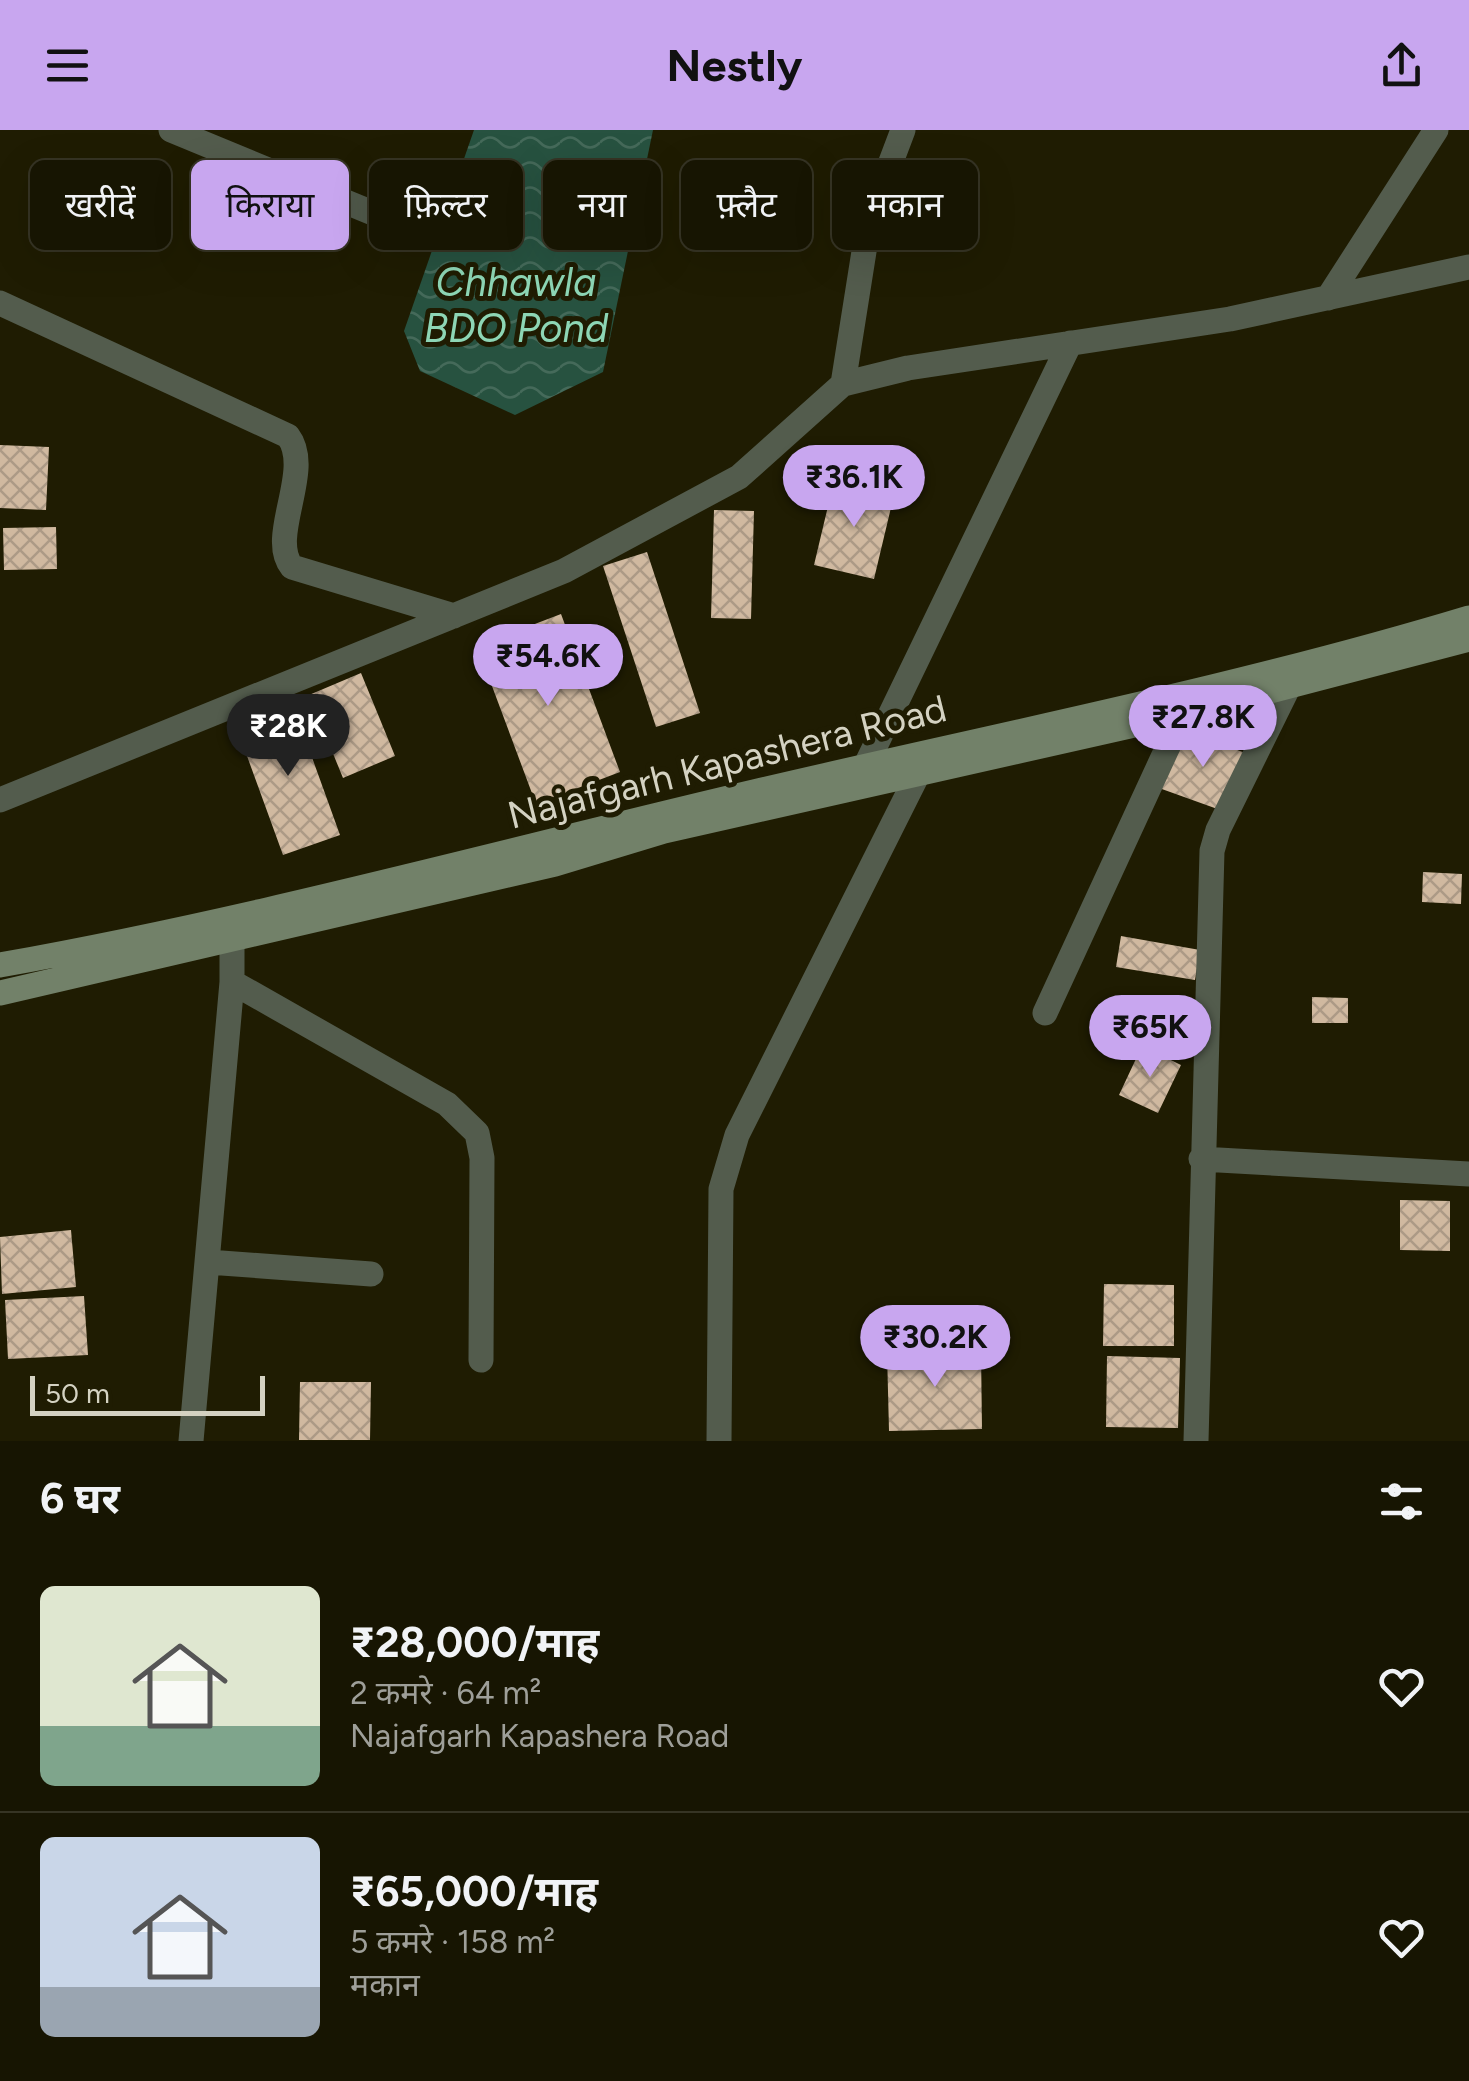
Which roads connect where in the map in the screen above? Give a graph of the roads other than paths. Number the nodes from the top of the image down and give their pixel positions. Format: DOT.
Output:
graph roads {
  1 [pos="174,130"];
  2 [pos="903,130"];
  3 [pos="1436,130"];
  4 [pos="369,211"];
  5 [pos="1469,267"];
  6 [pos="1328,298"];
  7 [pos="0,303"];
  8 [pos="1070,344"];
  9 [pos="843,384"];
  10 [pos="454,616"];
  11 [pos="1469,618"];
  12 [pos="1469,639"];
  13 [pos="1288,688"];
  14 [pos="1183,714"];
  15 [pos="866,766"];
  16 [pos="917,776"];
  17 [pos="0,800"];
  18 [pos="232,942"];
  19 [pos="0,965"];
  20 [pos="232,982"];
  21 [pos="0,993"];
  22 [pos="1045,1012"];
  23 [pos="1200,1159"];
  24 [pos="1469,1174"];
  25 [pos="208,1262"];
  26 [pos="370,1274"];
  27 [pos="481,1360"];
  28 [pos="191,1441"];
  29 [pos="719,1441"];
  30 [pos="1196,1441"];
  1 -- 4 [label="street"];
  2 -- 9 [label="street"];
  3 -- 6 [label="street"];
  5 -- 6 [label="street"];
  6 -- 8 [label="street"];
  7 -- 10 [label="street"];
  8 -- 9 [label="street"];
  8 -- 15 [label="street"];
  9 -- 10 [label="street"];
  10 -- 17 [label="street"];
  11 -- 15 [label="main road, Najafgarh Kapashera Road"];
  12 -- 13 [label="main road"];
  13 -- 14 [label="main road"];
  13 -- 23 [label="street"];
  14 -- 16 [label="main road"];
  14 -- 22 [label="street"];
  15 -- 19 [label="main road, Najafgarh Kapashera Road"];
  16 -- 18 [label="main road"];
  16 -- 29 [label="street"];
  18 -- 20 [label="street"];
  18 -- 21 [label="main road"];
  20 -- 25 [label="street"];
  20 -- 27 [label="street"];
  23 -- 24 [label="street"];
  23 -- 30 [label="street"];
  25 -- 26 [label="street"];
  25 -- 28 [label="street"];
}
